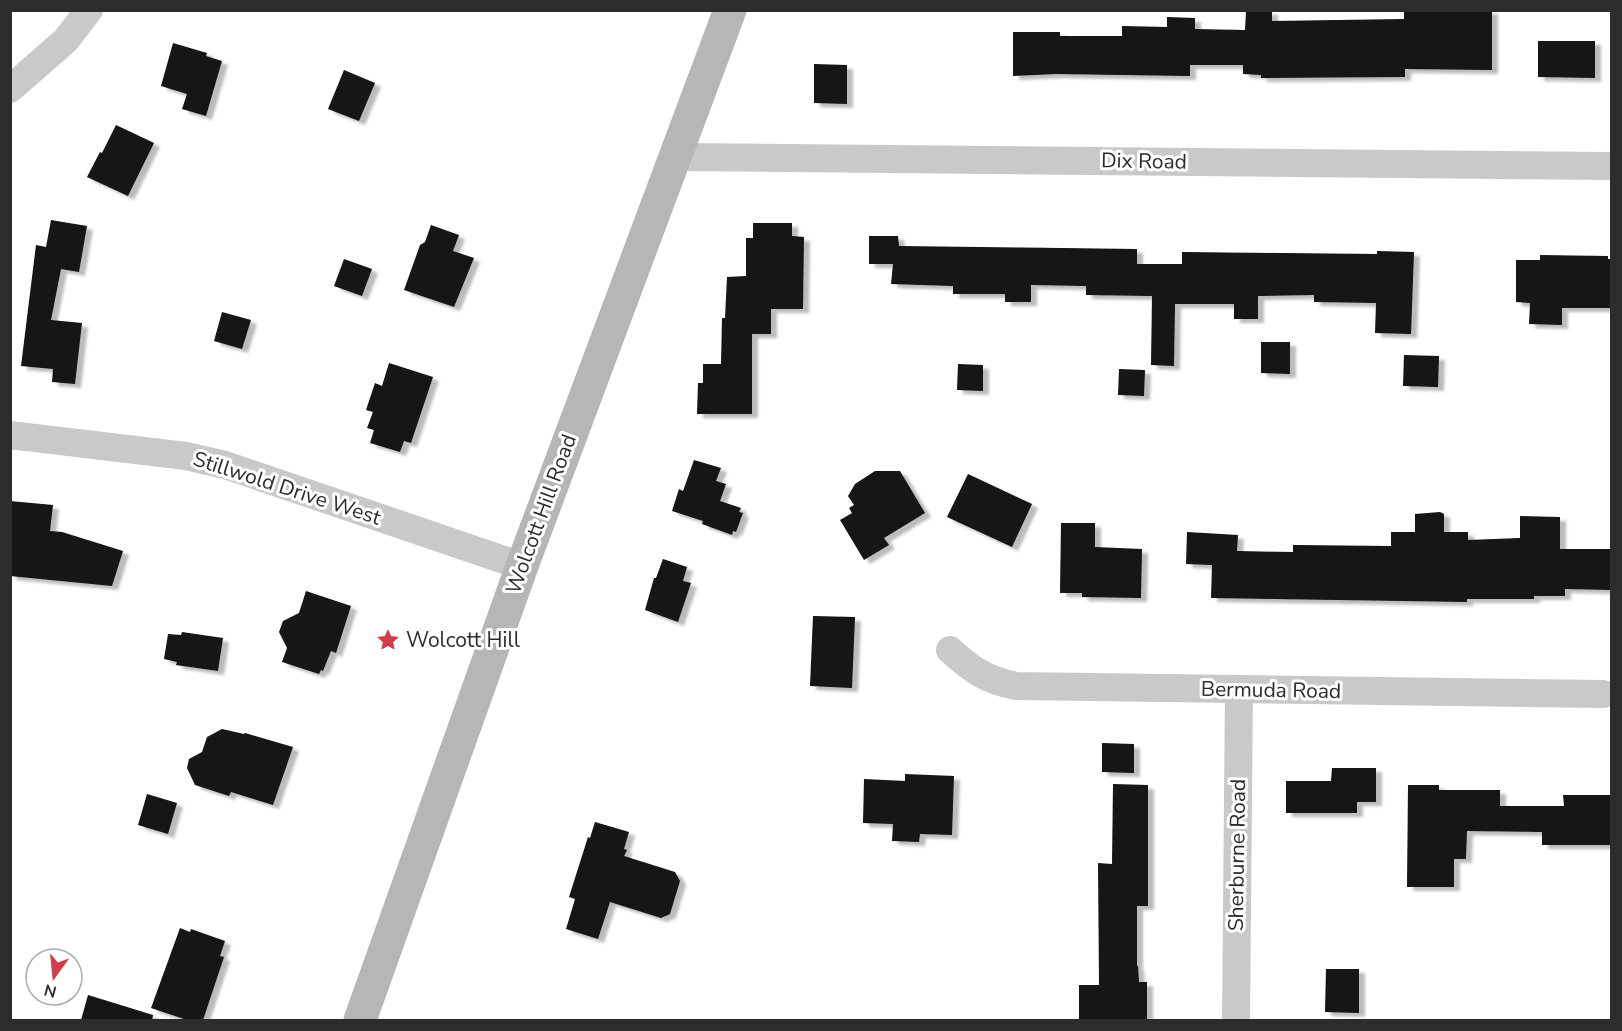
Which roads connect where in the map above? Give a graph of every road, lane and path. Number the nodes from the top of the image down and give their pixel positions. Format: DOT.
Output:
graph roads {
  1 [pos="89,10"];
  2 [pos="730,10"];
  3 [pos="10,89"];
  4 [pos="676,157"];
  5 [pos="1611,166"];
  6 [pos="10,435"];
  7 [pos="522,566"];
  8 [pos="950,650"];
  9 [pos="1239,689"];
  10 [pos="1604,694"];
  11 [pos="360,1020"];
  12 [pos="1236,1020"];
  1 -- 3 [label="street"];
  2 -- 4 [label="street, Wolcott Hill Road"];
  4 -- 5 [label="street, Dix Road"];
  4 -- 7 [label="street, Wolcott Hill Road"];
  6 -- 7 [label="street, Stillwold Drive West"];
  7 -- 11 [label="street, Wolcott Hill Road"];
  8 -- 9 [label="street, Bermuda Road"];
  9 -- 10 [label="street, Bermuda Road"];
  9 -- 12 [label="street, Sherburne Road"];
}
